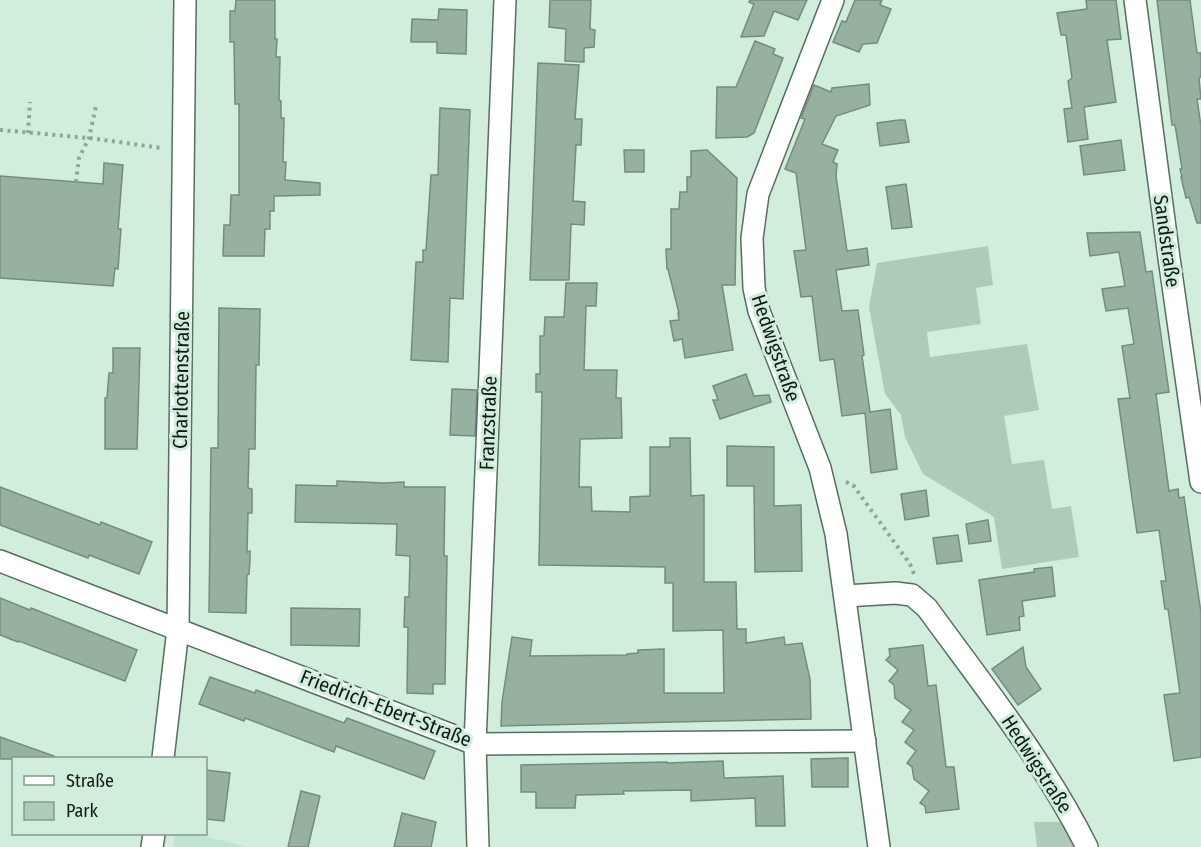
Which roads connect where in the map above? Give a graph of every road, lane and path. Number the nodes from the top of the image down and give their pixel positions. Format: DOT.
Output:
graph roads {
  1 [pos="185,0"];
  2 [pos="505,0"];
  3 [pos="832,0"];
  4 [pos="1135,0"];
  5 [pos="30,102"];
  6 [pos="96,105"];
  7 [pos="0,130"];
  8 [pos="28,133"];
  9 [pos="89,138"];
  10 [pos="184,151"];
  11 [pos="76,182"];
  12 [pos="820,468"];
  13 [pos="1201,482"];
  14 [pos="0,561"];
  15 [pos="914,575"];
  16 [pos="845,596"];
  17 [pos="178,629"];
  18 [pos="865,741"];
  19 [pos="475,744"];
  20 [pos="163,757"];
  21 [pos="478,847"];
  22 [pos="879,847"];
  23 [pos="1087,847"];
  1 -- 10 [label="street, Charlottenstraße"];
  2 -- 19 [label="street, Franzstraße"];
  3 -- 12 [label="street, Hedwigstraße"];
  4 -- 13 [label="street, Sandstraße"];
  5 -- 8 [label="path"];
  6 -- 9 [label="path"];
  7 -- 8 [label="path"];
  8 -- 9 [label="path"];
  9 -- 10 [label="path"];
  9 -- 11 [label="path"];
  10 -- 17 [label="street, Charlottenstraße"];
  12 -- 15 [label="path"];
  12 -- 16 [label="street, Hedwigstraße"];
  14 -- 17 [label="street, Friedrich-Ebert-Straße"];
  16 -- 18 [label="street, Hedwigstraße"];
  16 -- 23 [label="street, Hedwigstraße"];
  17 -- 19 [label="street, Friedrich-Ebert-Straße"];
  17 -- 20 [label="street, Charlottenstraße"];
  18 -- 19 [label="street, Friedrich-Ebert-Straße"];
  18 -- 22 [label="street, Hedwigstraße"];
  19 -- 21 [label="street, Franzstraße"];
}
